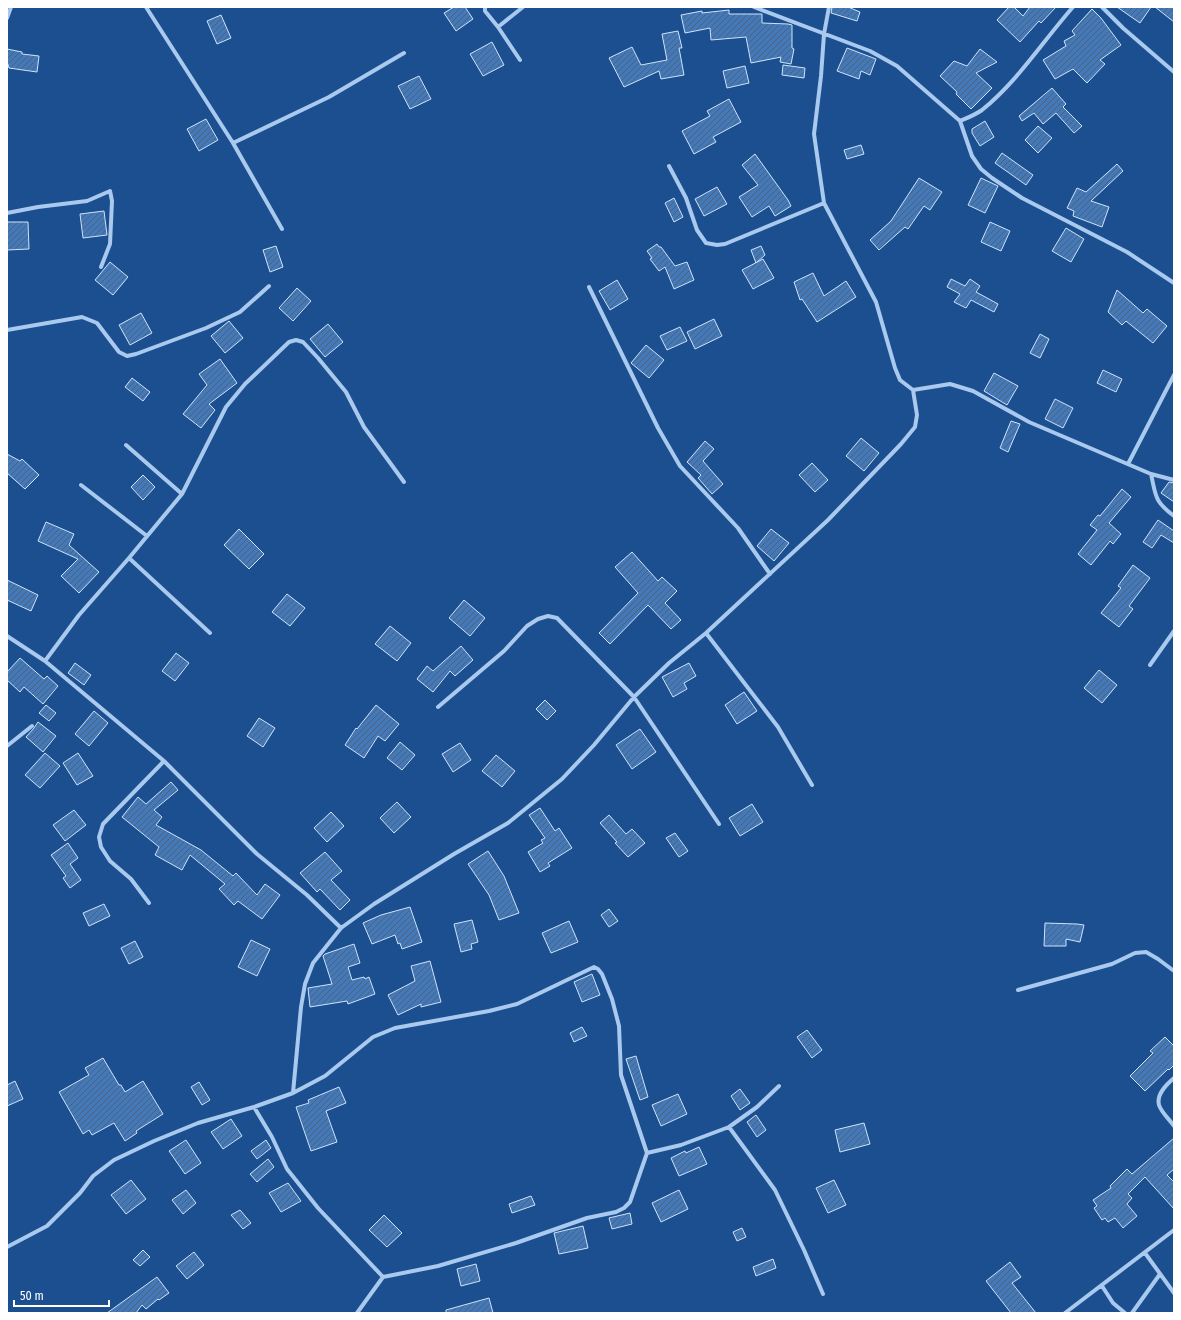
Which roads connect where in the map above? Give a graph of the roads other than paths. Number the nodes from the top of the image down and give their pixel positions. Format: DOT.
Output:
graph roads {
  1 [pos="11,7"];
  2 [pos="146,7"];
  3 [pos="485,7"];
  4 [pos="523,7"];
  5 [pos="754,7"];
  6 [pos="829,7"];
  7 [pos="1073,7"];
  8 [pos="1102,7"];
  9 [pos="7,18"];
  10 [pos="498,27"];
  11 [pos="824,34"];
  12 [pos="404,53"];
  13 [pos="520,60"];
  14 [pos="1174,72"];
  15 [pos="960,121"];
  16 [pos="234,143"];
  17 [pos="669,166"];
  18 [pos="824,204"];
  19 [pos="7,214"];
  20 [pos="282,229"];
  21 [pos="101,267"];
  22 [pos="1174,283"];
  23 [pos="269,286"];
  24 [pos="589,287"];
  25 [pos="7,330"];
  26 [pos="1174,375"];
  27 [pos="913,390"];
  28 [pos="126,445"];
  29 [pos="1128,464"];
  30 [pos="1151,474"];
  31 [pos="1174,480"];
  32 [pos="404,482"];
  33 [pos="81,485"];
  34 [pos="182,494"];
  35 [pos="1174,516"];
  36 [pos="147,536"];
  37 [pos="129,558"];
  38 [pos="770,574"];
  39 [pos="1174,632"];
  40 [pos="210,633"];
  41 [pos="706,633"];
  42 [pos="7,636"];
  43 [pos="45,661"];
  44 [pos="1150,665"];
  45 [pos="634,697"];
  46 [pos="438,707"];
  47 [pos="32,726"];
  48 [pos="7,746"];
  49 [pos="164,762"];
  50 [pos="812,785"];
  51 [pos="719,824"];
  52 [pos="149,903"];
  53 [pos="341,928"];
  54 [pos="1174,971"];
  55 [pos="1018,990"];
  56 [pos="1174,1078"];
  57 [pos="779,1086"];
  58 [pos="293,1093"];
  59 [pos="254,1108"];
  60 [pos="1174,1126"];
  61 [pos="729,1127"];
  62 [pos="647,1153"];
  63 [pos="1174,1230"];
  64 [pos="7,1247"];
  65 [pos="1145,1253"];
  66 [pos="1160,1274"];
  67 [pos="383,1277"];
  68 [pos="1102,1286"];
  69 [pos="1174,1293"];
  70 [pos="823,1294"];
  71 [pos="357,1313"];
  72 [pos="1065,1313"];
  73 [pos="1125,1313"];
  74 [pos="1132,1313"];
  1 -- 9 [label="street"];
  2 -- 16 [label="street"];
  3 -- 10 [label="street"];
  4 -- 10 [label="street"];
  5 -- 11 [label="street"];
  6 -- 11 [label="street"];
  7 -- 15 [label="street"];
  8 -- 14 [label="street"];
  10 -- 13 [label="street"];
  11 -- 15 [label="street"];
  11 -- 18 [label="street"];
  12 -- 16 [label="street"];
  15 -- 22 [label="street"];
  16 -- 20 [label="street"];
  17 -- 18 [label="street"];
  18 -- 27 [label="street"];
  19 -- 21 [label="street"];
  23 -- 25 [label="street"];
  24 -- 38 [label="street"];
  26 -- 29 [label="street"];
  27 -- 29 [label="street"];
  27 -- 38 [label="street"];
  28 -- 34 [label="street"];
  29 -- 30 [label="street"];
  30 -- 31 [label="street"];
  30 -- 35 [label="street"];
  32 -- 34 [label="street"];
  33 -- 36 [label="street"];
  34 -- 36 [label="street"];
  36 -- 37 [label="street"];
  37 -- 40 [label="street"];
  37 -- 43 [label="street"];
  38 -- 41 [label="street"];
  39 -- 44 [label="street"];
  41 -- 45 [label="street"];
  41 -- 50 [label="street"];
  42 -- 43 [label="street"];
  43 -- 49 [label="street"];
  45 -- 46 [label="street"];
  45 -- 51 [label="street"];
  45 -- 53 [label="street"];
  47 -- 48 [label="street"];
  49 -- 52 [label="street"];
  49 -- 53 [label="street"];
  53 -- 58 [label="street"];
  54 -- 55 [label="street"];
  56 -- 60 [label="street"];
  57 -- 61 [label="street"];
  58 -- 59 [label="street"];
  58 -- 62 [label="street"];
  59 -- 64 [label="street"];
  59 -- 67 [label="street"];
  61 -- 62 [label="street"];
  61 -- 70 [label="street"];
  62 -- 67 [label="street"];
  63 -- 65 [label="street"];
  65 -- 66 [label="street"];
  65 -- 68 [label="street"];
  66 -- 69 [label="street"];
  66 -- 74 [label="street"];
  67 -- 71 [label="street"];
  68 -- 72 [label="street"];
  68 -- 73 [label="street"];
}
